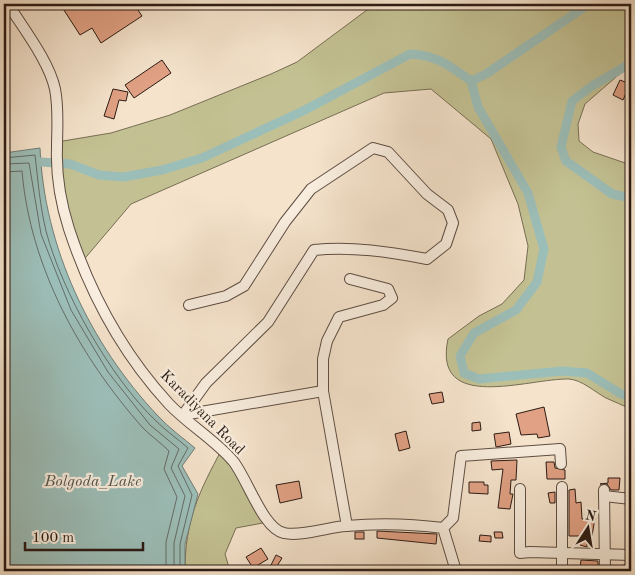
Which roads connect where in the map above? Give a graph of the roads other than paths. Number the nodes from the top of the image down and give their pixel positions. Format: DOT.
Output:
graph roads {
  1 [pos="8,4"];
  2 [pos="350,279"];
  3 [pos="189,306"];
  4 [pos="323,391"];
  5 [pos="183,415"];
  6 [pos="561,464"];
  7 [pos="562,487"];
  8 [pos="520,489"];
  9 [pos="631,499"];
  10 [pos="347,526"];
  11 [pos="444,528"];
  12 [pos="561,553"];
  13 [pos="605,553"];
  14 [pos="631,555"];
  15 [pos="456,571"];
  16 [pos="562,571"];
  17 [pos="605,571"];
  1 -- 5 [label="street, Karadiyana Road"];
  2 -- 4 [label="street"];
  3 -- 5 [label="street"];
  4 -- 5 [label="street"];
  4 -- 10 [label="street"];
  5 -- 10 [label="street, Karadiyana Road"];
  6 -- 11 [label="street"];
  7 -- 12 [label="street"];
  8 -- 12 [label="street"];
  9 -- 13 [label="street"];
  10 -- 11 [label="street, Karadiyana Road"];
  11 -- 15 [label="street"];
  12 -- 13 [label="street"];
  12 -- 16 [label="street"];
  13 -- 14 [label="street"];
  13 -- 17 [label="street"];
}
